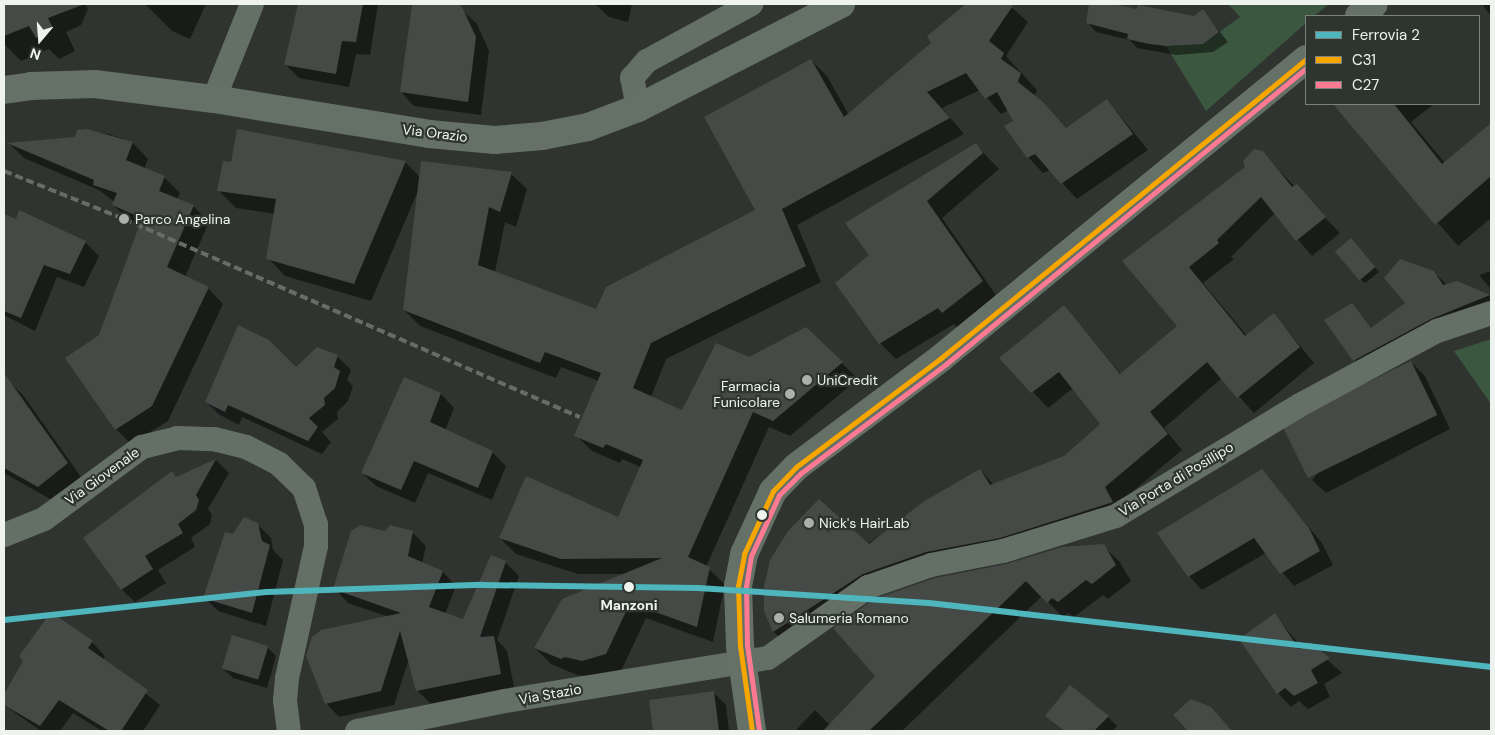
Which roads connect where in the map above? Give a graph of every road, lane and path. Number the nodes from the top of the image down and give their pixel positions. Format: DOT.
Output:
graph roads {
  1 [pos="252,4"];
  2 [pos="751,4"];
  3 [pos="841,4"];
  4 [pos="1374,4"];
  5 [pos="1360,15"];
  6 [pos="1305,61"];
  7 [pos="4,90"];
  8 [pos="214,99"];
  9 [pos="638,108"];
  10 [pos="1491,313"];
  11 [pos="4,535"];
  12 [pos="743,660"];
  13 [pos="288,731"];
  14 [pos="357,731"];
  15 [pos="752,731"];
  1 -- 8 [label="street"];
  2 -- 9 [label="street"];
  3 -- 9 [label="street, Via Orazio"];
  4 -- 5 [label="street"];
  6 -- 12 [label="street"];
  7 -- 8 [label="street, Via Orazio"];
  8 -- 9 [label="street, Via Orazio"];
  10 -- 12 [label="street, Via Porta di Posillipo"];
  11 -- 13 [label="street, Via Giovenale"];
  12 -- 14 [label="street, Via Stazio"];
  12 -- 15 [label="street"];
}
